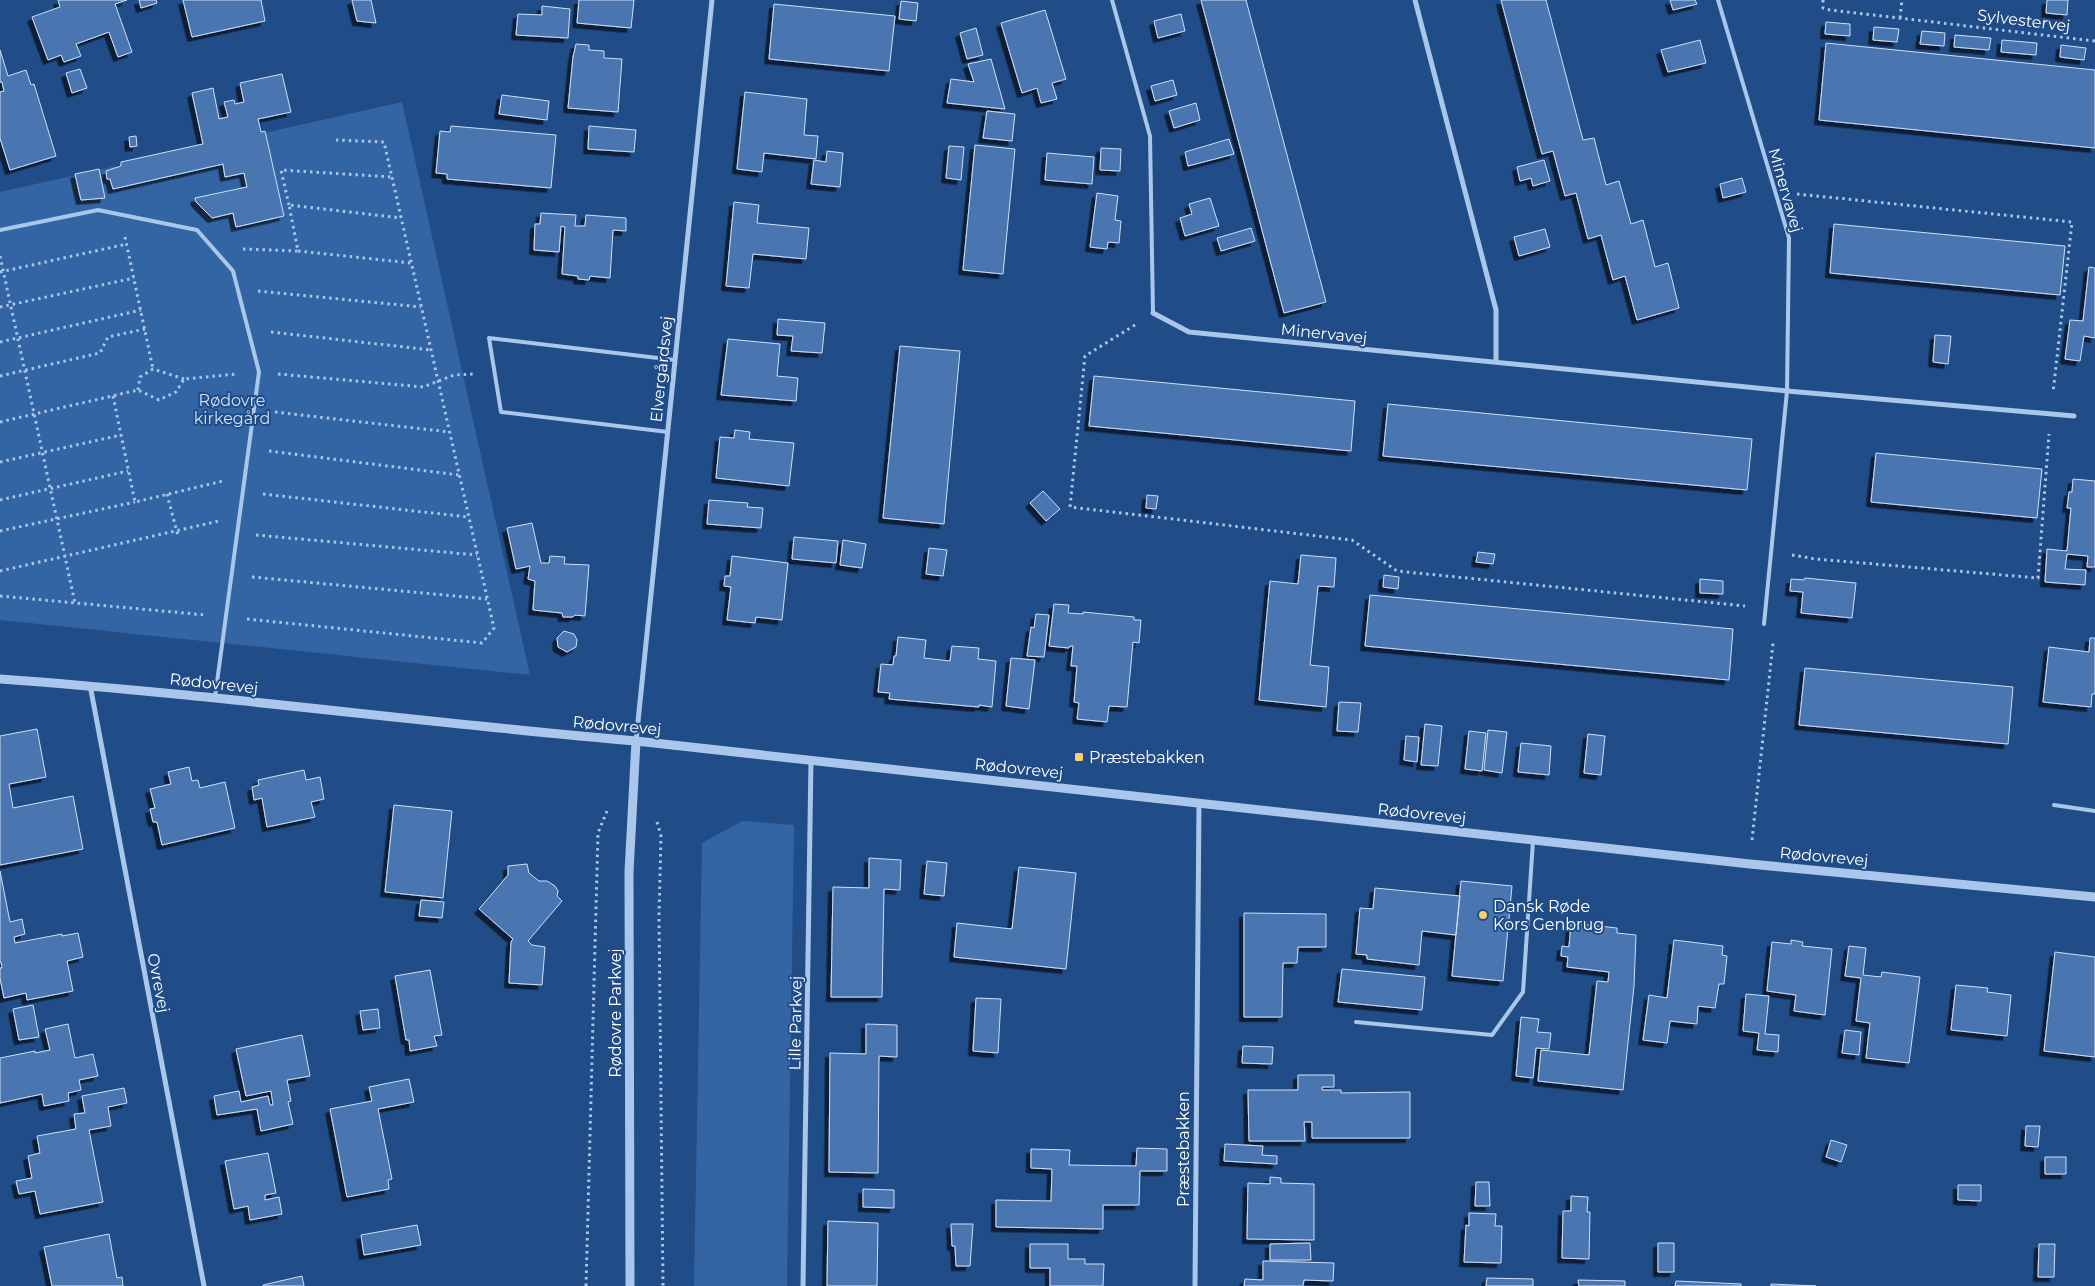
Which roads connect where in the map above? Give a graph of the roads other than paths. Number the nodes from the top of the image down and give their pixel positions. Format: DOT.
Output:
graph roads {
  1 [pos="712,0"];
  2 [pos="1112,0"];
  3 [pos="1415,0"];
  4 [pos="1718,1"];
  5 [pos="0,230"];
  6 [pos="1153,313"];
  7 [pos="675,360"];
  8 [pos="1496,362"];
  9 [pos="1787,391"];
  10 [pos="2074,416"];
  11 [pos="668,432"];
  12 [pos="1764,624"];
  13 [pos="0,678"];
  14 [pos="90,685"];
  15 [pos="215,698"];
  16 [pos="636,741"];
  17 [pos="811,760"];
  18 [pos="1199,803"];
  19 [pos="2054,805"];
  20 [pos="2095,811"];
  21 [pos="1533,840"];
  22 [pos="2095,897"];
  23 [pos="1356,1022"];
  24 [pos="204,1286"];
  25 [pos="630,1286"];
  26 [pos="803,1286"];
  27 [pos="1195,1286"];
  1 -- 7 [label="street, Elvergårdsvej"];
  2 -- 6 [label="lane"];
  3 -- 8 [label="street"];
  4 -- 9 [label="lane, Minervavej"];
  5 -- 15 [label="lane"];
  6 -- 8 [label="street, Minervavej"];
  7 -- 11 [label="street, Elvergårdsvej"];
  7 -- 11 [label="lane"];
  8 -- 9 [label="street, Minervavej"];
  9 -- 10 [label="street, Minervavej"];
  9 -- 12 [label="lane, Minervavej"];
  11 -- 16 [label="street, Elvergårdsvej"];
  13 -- 14 [label="street, Rødovrevej"];
  14 -- 15 [label="street, Rødovrevej"];
  14 -- 24 [label="street, Ovrevej"];
  15 -- 16 [label="street, Rødovrevej"];
  16 -- 17 [label="street, Rødovrevej"];
  16 -- 25 [label="street, Rødovre Parkvej"];
  17 -- 18 [label="street, Rødovrevej"];
  17 -- 26 [label="street, Lille Parkvej"];
  18 -- 21 [label="street, Rødovrevej"];
  18 -- 27 [label="street, Præstebakken"];
  19 -- 20 [label="lane"];
  21 -- 22 [label="street, Rødovrevej"];
  21 -- 23 [label="lane"];
}
